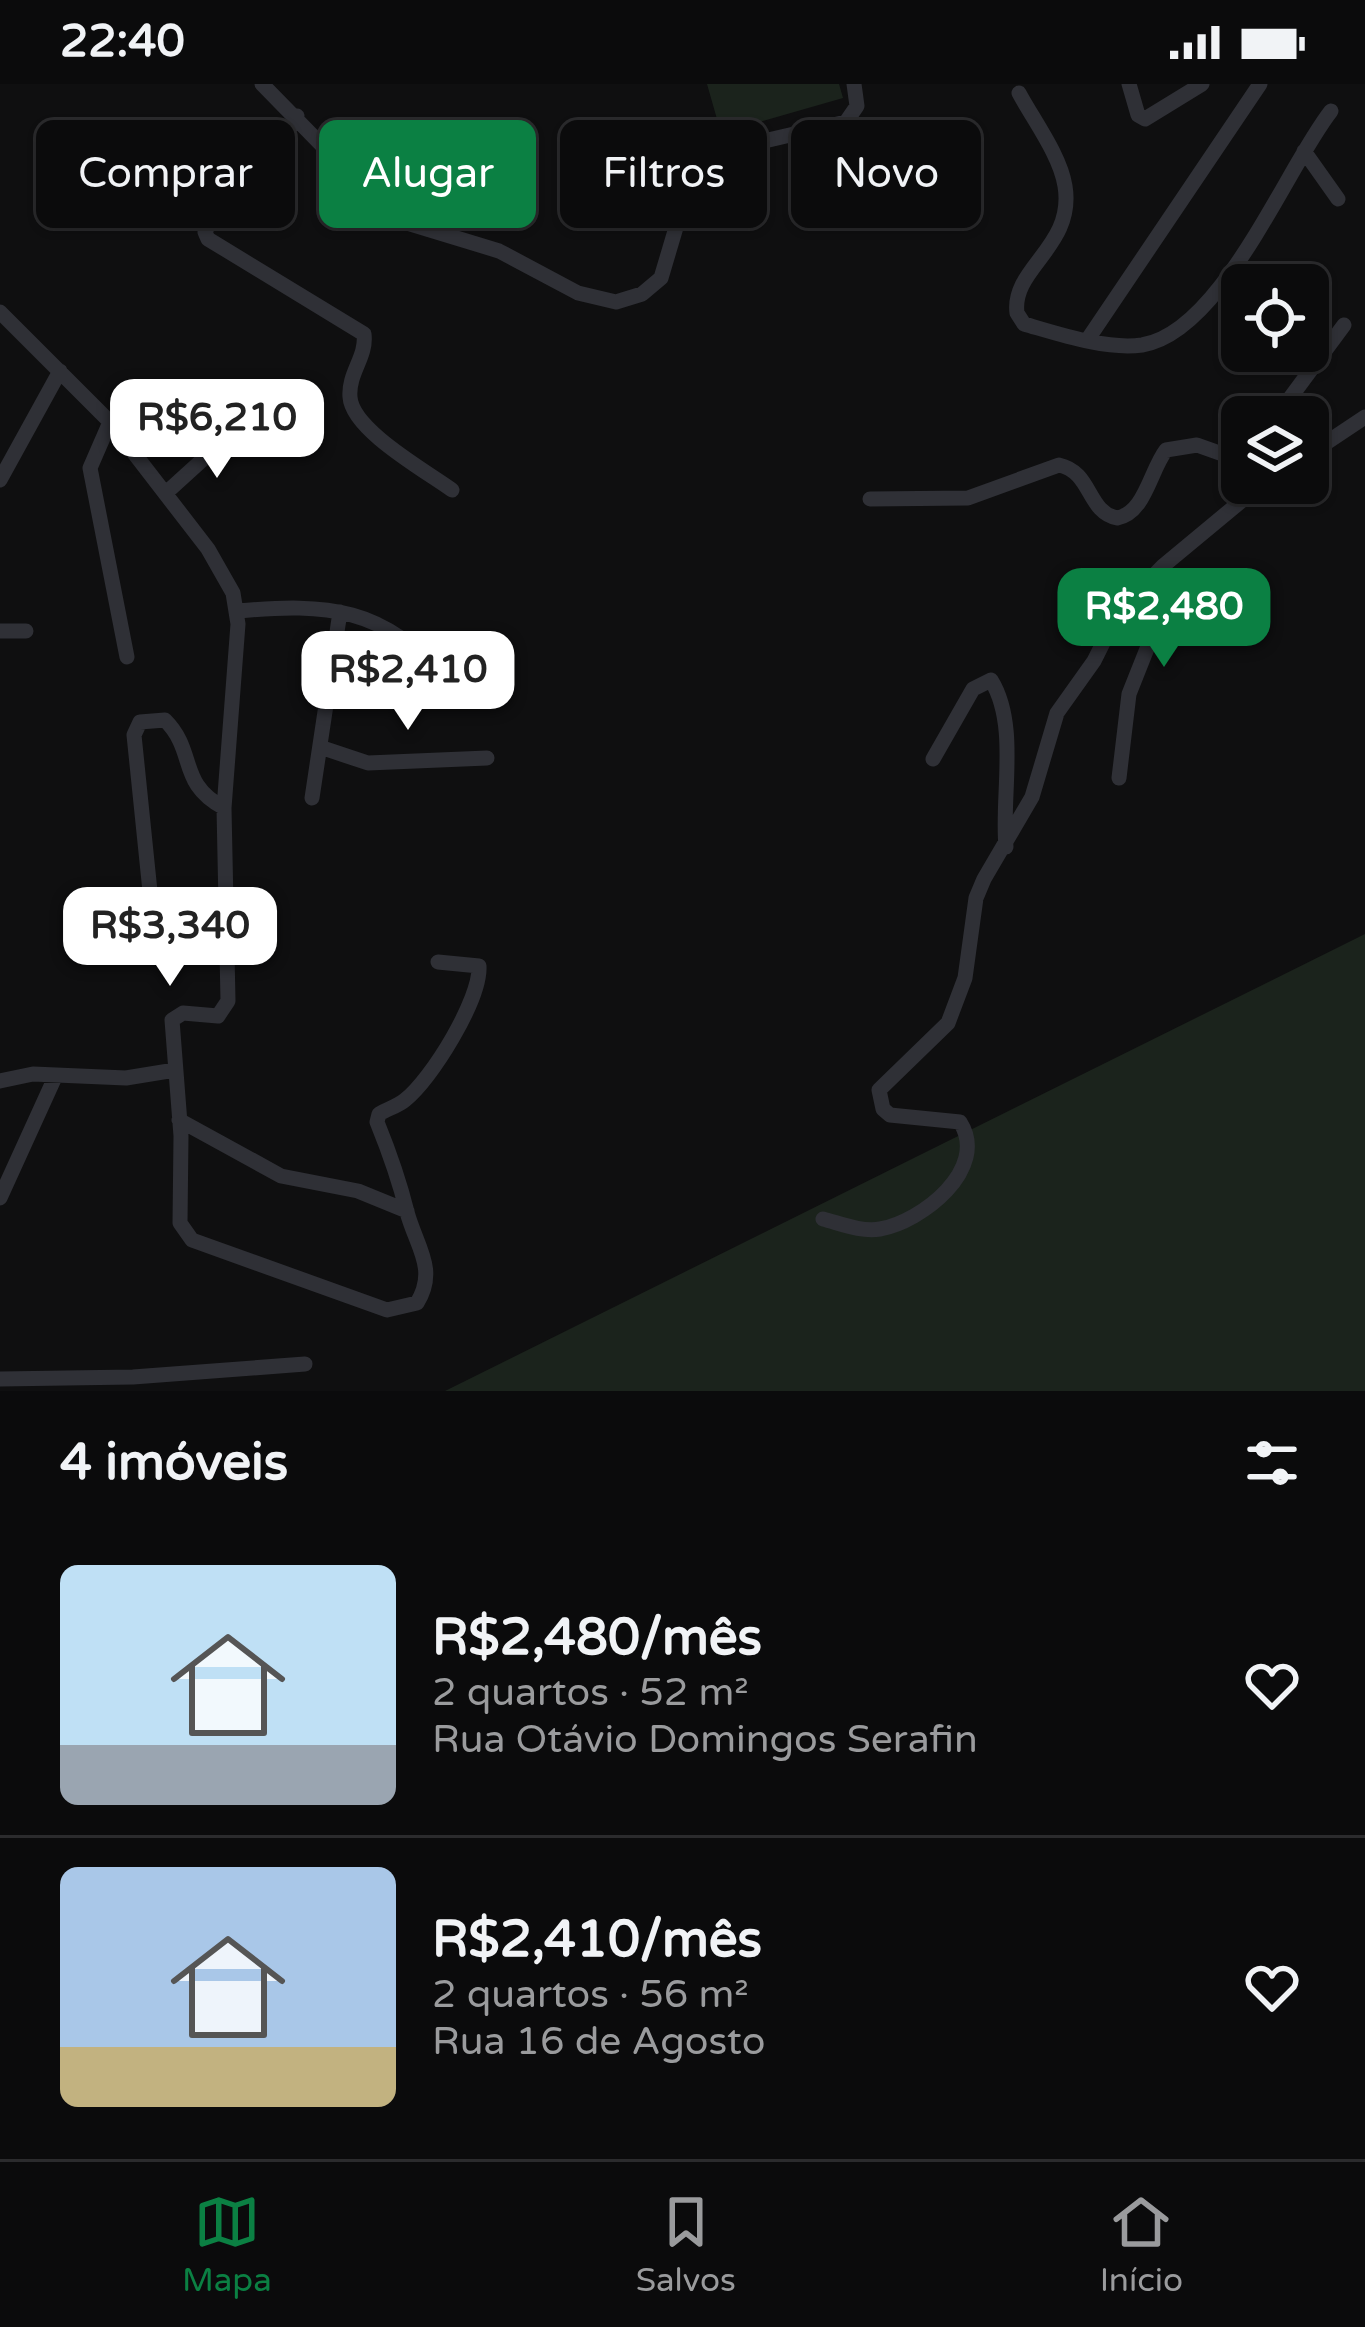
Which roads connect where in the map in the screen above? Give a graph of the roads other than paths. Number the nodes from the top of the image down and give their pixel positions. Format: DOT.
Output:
graph roads {
  1 [pos="262,84"];
  2 [pos="854,84"];
  3 [pos="1130,84"];
  4 [pos="1202,84"];
  5 [pos="1238,84"];
  6 [pos="1258,86"];
  7 [pos="1019,93"];
  8 [pos="1331,111"];
  9 [pos="297,116"];
  10 [pos="1304,152"];
  11 [pos="1339,200"];
  12 [pos="0,311"];
  13 [pos="1344,325"];
  14 [pos="1088,338"];
  15 [pos="60,371"];
  16 [pos="1292,396"];
  17 [pos="1365,417"];
  18 [pos="110,422"];
  19 [pos="233,432"];
  20 [pos="1329,441"];
  21 [pos="1221,454"];
  22 [pos="0,480"];
  23 [pos="452,490"];
  24 [pos="167,492"];
  25 [pos="869,499"];
  26 [pos="1238,504"];
  27 [pos="1163,566"];
  28 [pos="238,611"];
  29 [pos="340,612"];
  30 [pos="0,631"];
  31 [pos="26,631"];
  32 [pos="127,657"];
  33 [pos="445,679"];
  34 [pos="323,748"];
  35 [pos="487,758"];
  36 [pos="933,759"];
  37 [pos="1119,778"];
  38 [pos="312,798"];
  39 [pos="224,808"];
  40 [pos="1006,847"];
  41 [pos="151,901"];
  42 [pos="439,962"];
  43 [pos="175,1070"];
  44 [pos="56,1075"];
  45 [pos="0,1081"];
  46 [pos="179,1120"];
  47 [pos="0,1198"];
  48 [pos="407,1211"];
  49 [pos="824,1219"];
  50 [pos="305,1364"];
  51 [pos="0,1379"];
  1 -- 9 [label="street"];
  2 -- 9 [label="street"];
  3 -- 4 [label="street"];
  5 -- 6 [label="street"];
  6 -- 14 [label="street"];
  7 -- 14 [label="street"];
  8 -- 10 [label="street"];
  9 -- 23 [label="street"];
  10 -- 11 [label="street"];
  10 -- 14 [label="street"];
  12 -- 15 [label="street"];
  13 -- 16 [label="street"];
  15 -- 18 [label="street"];
  15 -- 22 [label="street"];
  17 -- 20 [label="street"];
  18 -- 24 [label="street"];
  18 -- 32 [label="street"];
  19 -- 24 [label="street"];
  21 -- 25 [label="street"];
  24 -- 28 [label="street"];
  26 -- 27 [label="street"];
  27 -- 37 [label="street"];
  27 -- 40 [label="street"];
  28 -- 29 [label="street"];
  28 -- 39 [label="street"];
  29 -- 33 [label="street"];
  29 -- 34 [label="street"];
  30 -- 31 [label="street"];
  34 -- 35 [label="street"];
  34 -- 38 [label="street"];
  36 -- 40 [label="street"];
  39 -- 41 [label="street"];
  39 -- 43 [label="street"];
  40 -- 49 [label="street"];
  42 -- 48 [label="street"];
  43 -- 44 [label="street"];
  43 -- 46 [label="street"];
  44 -- 45 [label="street"];
  44 -- 47 [label="street"];
  46 -- 48 [label="street"];
  46 -- 48 [label="street"];
  50 -- 51 [label="street"];
}
